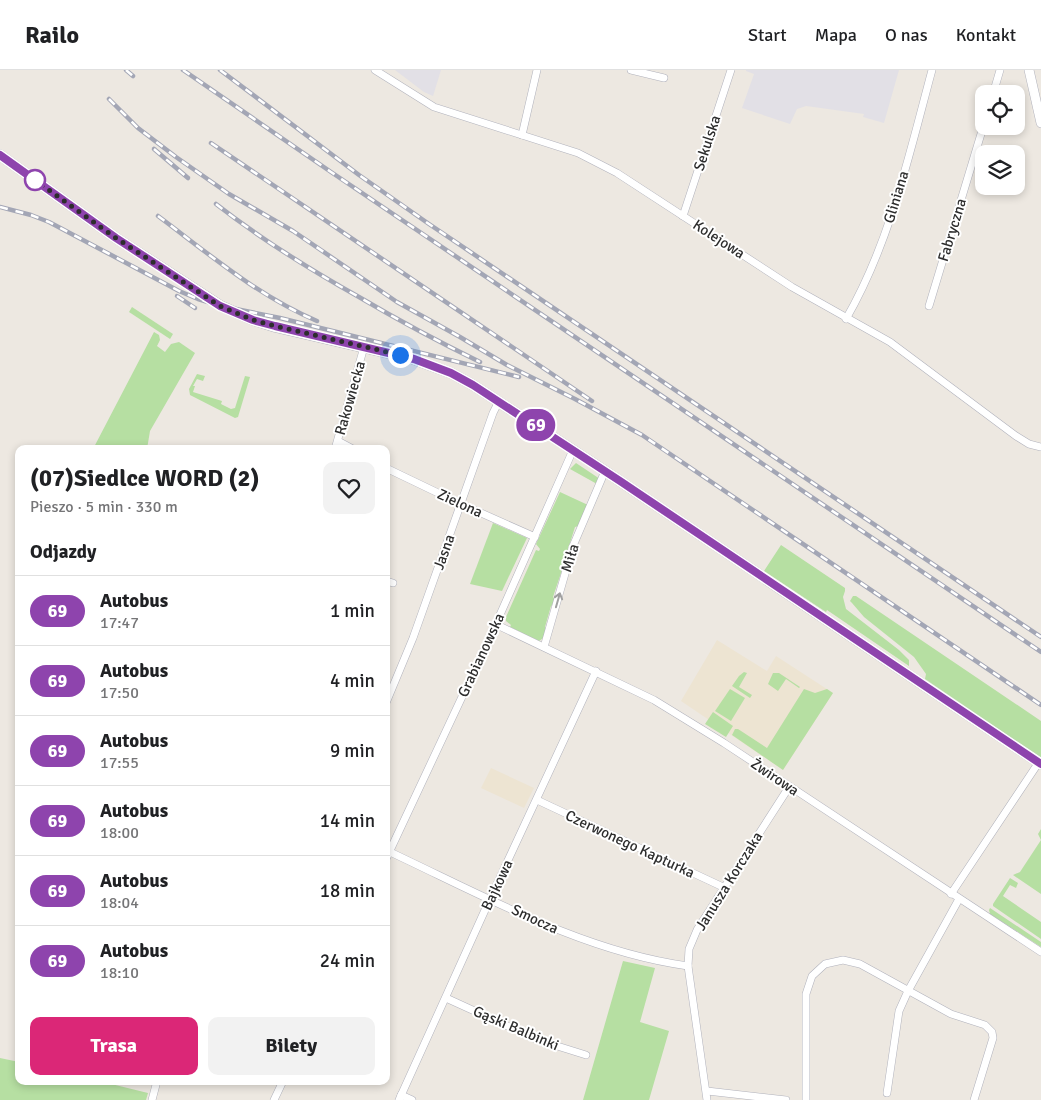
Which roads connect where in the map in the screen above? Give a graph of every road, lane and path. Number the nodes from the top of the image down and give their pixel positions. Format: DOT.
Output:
graph roads {
  1 [pos="375,70"];
  2 [pos="537,70"];
  3 [pos="631,70"];
  4 [pos="731,70"];
  5 [pos="932,70"];
  6 [pos="1000,70"];
  7 [pos="1029,70"];
  8 [pos="664,78"];
  9 [pos="996,85"];
  10 [pos="1037,88"];
  11 [pos="1041,123"];
  12 [pos="522,134"];
  13 [pos="981,135"];
  14 [pos="0,155"];
  15 [pos="683,216"];
  16 [pos="929,306"];
  17 [pos="846,319"];
  18 [pos="364,347"];
  19 [pos="499,401"];
  20 [pos="338,440"];
  21 [pos="336,445"];
  22 [pos="346,445"];
  23 [pos="1041,447"];
  24 [pos="573,450"];
  25 [pos="390,470"];
  26 [pos="605,471"];
  27 [pos="461,504"];
  28 [pos="535,537"];
  29 [pos="495,624"];
  30 [pos="544,647"];
  31 [pos="596,671"];
  32 [pos="390,693"];
  33 [pos="1040,763"];
  34 [pos="789,787"];
  35 [pos="537,800"];
  36 [pos="390,851"];
  37 [pos="390,856"];
  38 [pos="723,887"];
  39 [pos="951,894"];
  40 [pos="490,899"];
  41 [pos="959,899"];
  42 [pos="1041,952"];
  43 [pos="688,966"];
  44 [pos="908,991"];
  45 [pos="446,998"];
  46 [pos="586,1055"];
  47 [pos="156,1085"];
  48 [pos="280,1085"];
  49 [pos="707,1091"];
  50 [pos="887,1093"];
  51 [pos="400,1098"];
  52 [pos="152,1100"];
  53 [pos="274,1100"];
  54 [pos="412,1100"];
  55 [pos="707,1100"];
  56 [pos="786,1100"];
  57 [pos="806,1100"];
  58 [pos="974,1100"];
  1 -- 12 [label="street, Kolejowa"];
  2 -- 12 [label="street"];
  3 -- 8 [label="street"];
  4 -- 15 [label="street, Sekulska"];
  5 -- 17 [label="street, Gliniana"];
  6 -- 9 [label="street"];
  7 -- 10 [label="street"];
  10 -- 11 [label="street"];
  12 -- 15 [label="street, Kolejowa"];
  13 -- 16 [label="street, Fabryczna"];
  14 -- 18 [label="main road"];
  15 -- 17 [label="street, Kolejowa"];
  17 -- 23 [label="street, Kolejowa"];
  18 -- 19 [label="main road"];
  18 -- 20 [label="street, Rakowiecka"];
  19 -- 24 [label="main road"];
  19 -- 27 [label="street, Jasna"];
  20 -- 21 [label="street, Rakowiecka"];
  20 -- 22 [label="street"];
  24 -- 26 [label="main road"];
  24 -- 28 [label="street, Grabianowska"];
  25 -- 27 [label="street, Zielona"];
  30 -- 26 [label="street, Miła, one-way"];
  26 -- 33 [label="main road"];
  27 -- 28 [label="street, Zielona"];
  27 -- 32 [label="street, Jasna"];
  28 -- 29 [label="street, Grabianowska"];
  29 -- 30 [label="street, Żwirowa"];
  29 -- 36 [label="street, Grabianowska"];
  30 -- 31 [label="street, Żwirowa"];
  31 -- 34 [label="street, Żwirowa"];
  31 -- 35 [label="street, Bajkowa"];
  33 -- 39 [label="street"];
  34 -- 38 [label="street, Janusza Korczaka"];
  34 -- 39 [label="street, Żwirowa"];
  35 -- 38 [label="street, Czerwonego Kapturka"];
  35 -- 40 [label="street, Bajkowa"];
  37 -- 40 [label="street, Smocza"];
  38 -- 43 [label="street, Janusza Korczaka"];
  39 -- 41 [label="street, Żwirowa"];
  40 -- 43 [label="street, Smocza"];
  40 -- 45 [label="street, Bajkowa"];
  41 -- 42 [label="street, Żwirowa"];
  41 -- 44 [label="street"];
  43 -- 49 [label="street, Janusza Korczaka"];
  44 -- 50 [label="street"];
  44 -- 57 [label="street"];
  44 -- 58 [label="street"];
  45 -- 46 [label="street, Gąski Balbinki"];
  45 -- 51 [label="street, Bajkowa"];
  47 -- 52 [label="street"];
  48 -- 53 [label="street"];
  49 -- 55 [label="street, Janusza Korczaka"];
  49 -- 56 [label="street"];
  51 -- 54 [label="street"];
}
